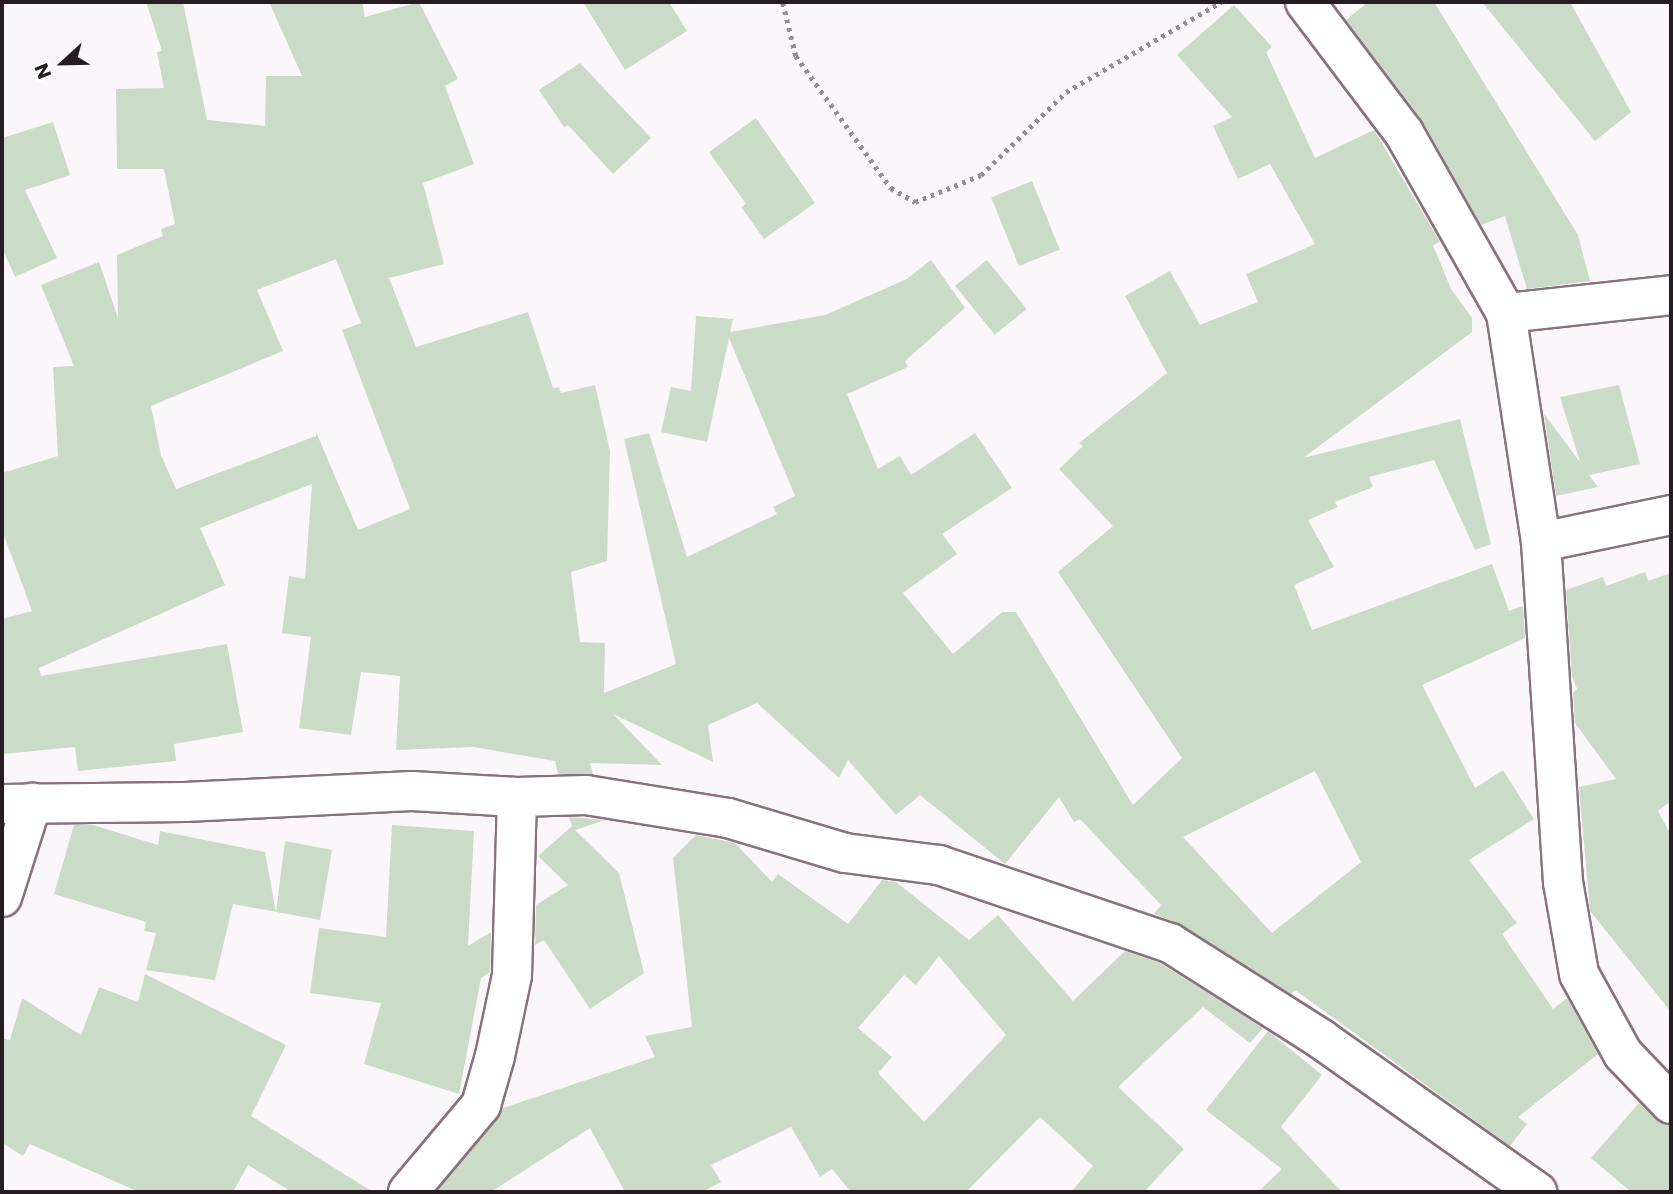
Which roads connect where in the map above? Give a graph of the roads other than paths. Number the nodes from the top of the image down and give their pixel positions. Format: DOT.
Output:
graph roads {
  1 [pos="1305,2"];
  2 [pos="1671,295"];
  3 [pos="1506,313"];
  4 [pos="1671,515"];
  5 [pos="1541,542"];
  6 [pos="517,797"];
  7 [pos="17,804"];
  8 [pos="2,897"];
  9 [pos="1671,1104"];
  10 [pos="408,1192"];
  11 [pos="1537,1192"];
  1 -- 3 [label="street"];
  2 -- 3 [label="street"];
  3 -- 5 [label="street"];
  4 -- 5 [label="street"];
  5 -- 9 [label="street"];
  6 -- 7 [label="street"];
  6 -- 10 [label="street"];
  6 -- 11 [label="street"];
  7 -- 8 [label="street"];
}
